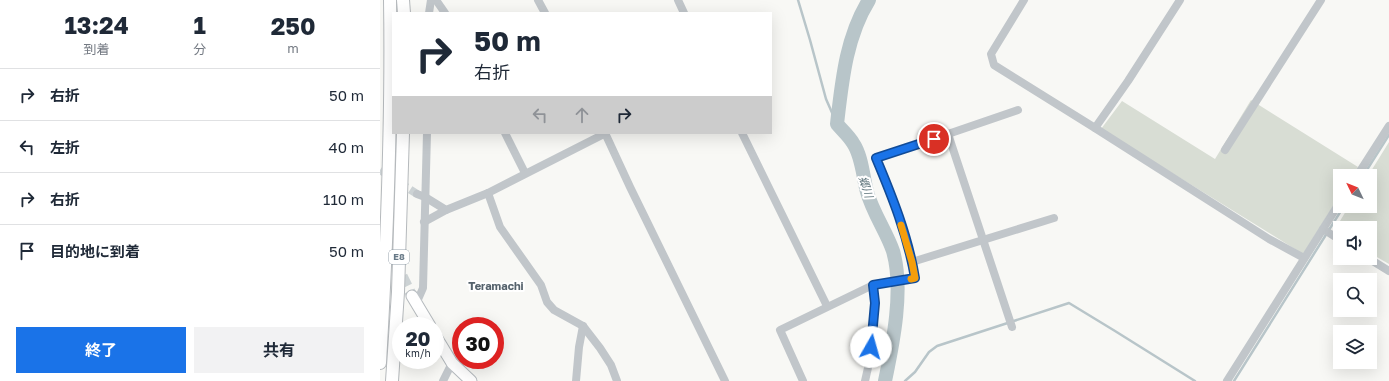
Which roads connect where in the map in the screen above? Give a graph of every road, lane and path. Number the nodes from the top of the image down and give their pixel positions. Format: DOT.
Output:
graph roads {
  1 [pos="390,0"];
  2 [pos="403,0"];
  3 [pos="431,0"];
  4 [pos="436,0"];
  5 [pos="538,0"];
  6 [pos="678,0"];
  7 [pos="1024,0"];
  8 [pos="1180,0"];
  9 [pos="1321,0"];
  10 [pos="404,12"];
  11 [pos="429,12"];
  12 [pos="444,12"];
  13 [pos="544,12"];
  14 [pos="684,12"];
  15 [pos="1018,110"];
  16 [pos="1389,126"];
  17 [pos="1095,128"];
  18 [pos="403,134"];
  19 [pos="427,134"];
  20 [pos="506,134"];
  21 [pos="603,134"];
  22 [pos="605,134"];
  23 [pos="742,134"];
  24 [pos="948,134"];
  25 [pos="1225,150"];
  26 [pos="1361,169"];
  27 [pos="525,173"];
  28 [pos="488,193"];
  29 [pos="421,196"];
  30 [pos="446,210"];
  31 [pos="1333,213"];
  32 [pos="1054,218"];
  33 [pos="424,222"];
  34 [pos="1323,229"];
  35 [pos="1333,235"];
  36 [pos="983,239"];
  37 [pos="1304,258"];
  38 [pos="912,262"];
  39 [pos="1377,264"];
  40 [pos="1389,271"];
  41 [pos="873,285"];
  42 [pos="414,300"];
  43 [pos="827,306"];
  44 [pos="424,317"];
  45 [pos="583,326"];
  46 [pos="1012,327"];
  47 [pos="444,350"];
  48 [pos="380,363"];
  49 [pos="452,363"];
  50 [pos="459,369"];
  51 [pos="392,381"];
  52 [pos="443,381"];
  53 [pos="472,381"];
  54 [pos="576,381"];
  55 [pos="618,381"];
  56 [pos="725,381"];
  57 [pos="803,381"];
  58 [pos="865,381"];
  59 [pos="1227,381"];
  1 -- 48 [label="highway, E8"];
  2 -- 10 [label="highway"];
  3 -- 11 [label="street"];
  4 -- 12 [label="street"];
  5 -- 13 [label="street"];
  6 -- 14 [label="street"];
  7 -- 17 [label="street"];
  8 -- 17 [label="street"];
  9 -- 25 [label="street"];
  15 -- 24 [label="street"];
  16 -- 26 [label="street"];
  17 -- 37 [label="street"];
  18 -- 51 [label="highway, E8"];
  19 -- 29 [label="street"];
  20 -- 27 [label="street"];
  21 -- 27 [label="street"];
  22 -- 56 [label="street"];
  23 -- 43 [label="street"];
  24 -- 36 [label="street"];
  24 -- 38 [label="street"];
  27 -- 28 [label="street"];
  28 -- 30 [label="street"];
  28 -- 45 [label="street"];
  29 -- 30 [label="street"];
  29 -- 33 [label="street"];
  30 -- 33 [label="street"];
  31 -- 34 [label="street"];
  32 -- 36 [label="street"];
  33 -- 42 [label="street"];
  34 -- 35 [label="street"];
  34 -- 37 [label="street"];
  36 -- 38 [label="street"];
  36 -- 46 [label="street"];
  37 -- 59 [label="street"];
  38 -- 41 [label="street"];
  39 -- 40 [label="street"];
  41 -- 43 [label="street"];
  41 -- 58 [label="street"];
  42 -- 44 [label="main road"];
  43 -- 57 [label="street"];
  45 -- 54 [label="street"];
  45 -- 55 [label="street"];
  47 -- 49 [label="main road"];
  49 -- 52 [label="street"];
  50 -- 53 [label="main road"];
}
